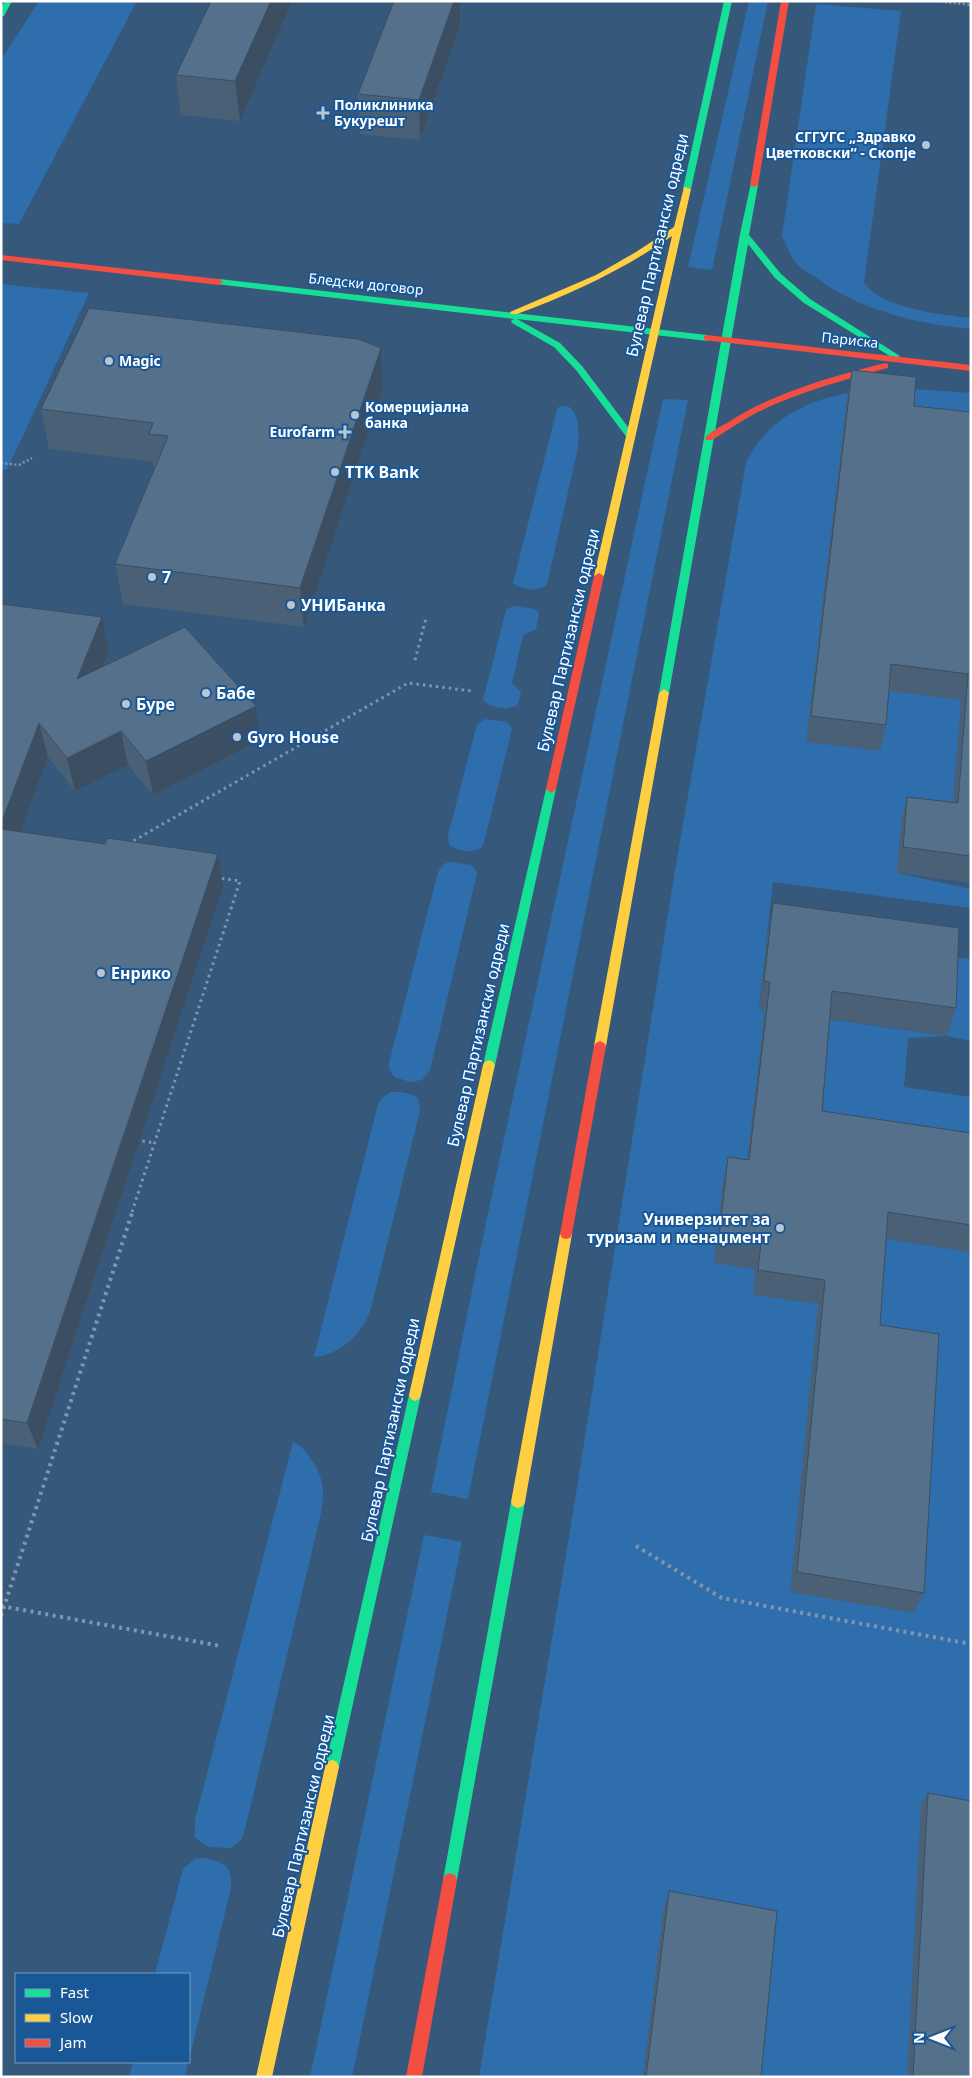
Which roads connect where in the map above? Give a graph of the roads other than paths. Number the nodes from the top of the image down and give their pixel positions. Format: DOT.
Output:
graph roads {
  1 [pos="9,1"];
  2 [pos="728,1"];
  3 [pos="785,1"];
  4 [pos="1,14"];
  5 [pos="678,228"];
  6 [pos="744,234"];
  7 [pos="1,257"];
  8 [pos="506,315"];
  9 [pos="654,332"];
  10 [pos="727,341"];
  11 [pos="906,361"];
  12 [pos="971,368"];
  13 [pos="630,437"];
  14 [pos="709,438"];
  15 [pos="264,2077"];
  16 [pos="414,2077"];
  1 -- 4 [label="street"];
  2 -- 5 [label="street, Булевар Партизански одреди"];
  3 -- 6 [label="street"];
  5 -- 8 [label="street"];
  5 -- 9 [label="street, Булевар Партизански одреди"];
  6 -- 10 [label="street"];
  6 -- 11 [label="street"];
  7 -- 8 [label="street, Бледски договор"];
  8 -- 9 [label="street, Бледски договор"];
  8 -- 13 [label="street"];
  9 -- 10 [label="street, Бледски договор"];
  9 -- 13 [label="street, Булевар Партизански одреди"];
  10 -- 11 [label="street, Париска"];
  10 -- 14 [label="street"];
  11 -- 12 [label="street, Париска"];
  11 -- 14 [label="street"];
  13 -- 15 [label="street, Булевар Партизански одреди"];
  14 -- 16 [label="street"];
}
